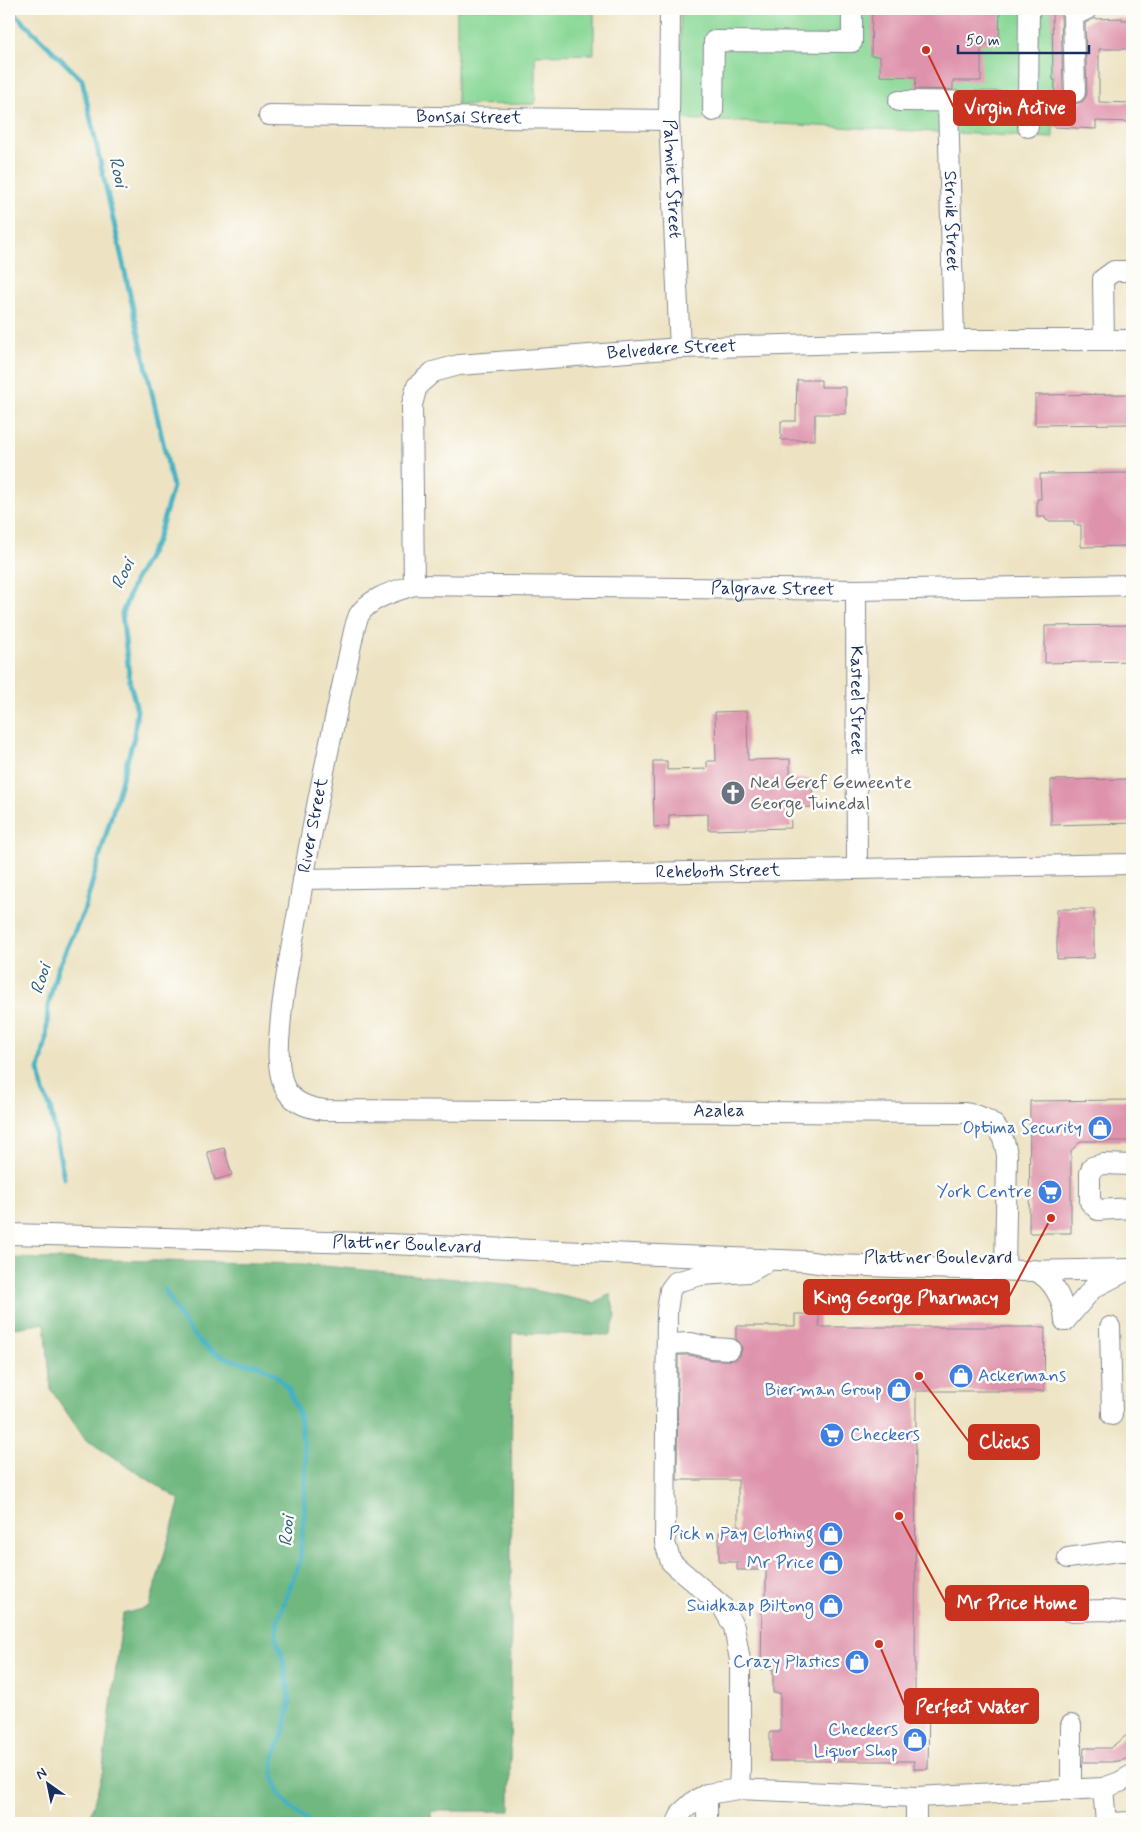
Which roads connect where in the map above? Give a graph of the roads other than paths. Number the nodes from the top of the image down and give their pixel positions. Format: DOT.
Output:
graph roads {
  1 [pos="670,9"];
  2 [pos="852,9"];
  3 [pos="1029,9"];
  4 [pos="1087,9"];
  5 [pos="1075,92"];
  6 [pos="900,101"];
  7 [pos="948,102"];
  8 [pos="1028,102"];
  9 [pos="713,111"];
  10 [pos="269,115"];
  11 [pos="669,120"];
  12 [pos="1028,126"];
  13 [pos="1132,271"];
  14 [pos="954,340"];
  15 [pos="1104,340"];
  16 [pos="1132,340"];
  17 [pos="680,348"];
  18 [pos="414,585"];
  19 [pos="1132,585"];
  20 [pos="856,590"];
  21 [pos="1132,864"];
  22 [pos="857,869"];
  23 [pos="303,879"];
  24 [pos="294,1099"];
  25 [pos="1132,1165"];
  26 [pos="1126,1211"];
  27 [pos="9,1234"];
  28 [pos="1132,1258"];
  29 [pos="768,1260"];
  30 [pos="1006,1264"];
  31 [pos="1132,1269"];
  32 [pos="1034,1270"];
  33 [pos="1110,1326"];
  34 [pos="667,1344"];
  35 [pos="730,1349"];
  36 [pos="1112,1415"];
  37 [pos="1122,1549"];
  38 [pos="1068,1558"];
  39 [pos="1069,1611"];
  40 [pos="1129,1613"];
  41 [pos="1071,1725"];
  42 [pos="1132,1775"];
  43 [pos="1103,1788"];
  44 [pos="739,1789"];
  45 [pos="1071,1790"];
  46 [pos="707,1794"];
  47 [pos="916,1796"];
  48 [pos="1132,1822"];
  49 [pos="677,1823"];
  50 [pos="707,1823"];
  51 [pos="916,1823"];
  52 [pos="1106,1823"];
  1 -- 11 [label="street, Palmiet Street"];
  2 -- 9 [label="street"];
  3 -- 8 [label="street"];
  4 -- 5 [label="street"];
  6 -- 7 [label="street"];
  7 -- 8 [label="street"];
  7 -- 14 [label="street, Struik Street"];
  8 -- 12 [label="street"];
  10 -- 11 [label="street, Bonsai Street"];
  11 -- 17 [label="street, Palmiet Street"];
  13 -- 15 [label="street"];
  14 -- 15 [label="street, Belvedere Street"];
  14 -- 17 [label="street, Belvedere Street"];
  15 -- 16 [label="street, Belvedere Street"];
  17 -- 18 [label="street, Belvedere Street"];
  18 -- 20 [label="street, Palgrave Street"];
  18 -- 23 [label="street, River Street"];
  19 -- 20 [label="street, Palgrave Street"];
  20 -- 22 [label="street, Kasteel Street"];
  21 -- 22 [label="street, Reheboth Street"];
  22 -- 23 [label="street, Reheboth Street"];
  23 -- 24 [label="street, River Street"];
  24 -- 30 [label="street, Azalea"];
  25 -- 26 [label="street"];
  27 -- 29 [label="street, Plattner Boulevard"];
  28 -- 30 [label="street, Plattner Boulevard"];
  29 -- 30 [label="street, Plattner Boulevard"];
  29 -- 34 [label="street"];
  30 -- 32 [label="street, Plattner Boulevard"];
  31 -- 32 [label="street, Plattner Boulevard"];
  31 -- 32 [label="street"];
  33 -- 36 [label="street"];
  34 -- 35 [label="street"];
  34 -- 44 [label="street"];
  37 -- 38 [label="street"];
  39 -- 40 [label="street"];
  41 -- 45 [label="street"];
  42 -- 43 [label="street"];
  43 -- 45 [label="street"];
  43 -- 52 [label="street"];
  44 -- 46 [label="street"];
  44 -- 47 [label="street"];
  45 -- 47 [label="street"];
  46 -- 49 [label="street"];
  46 -- 50 [label="street"];
  47 -- 51 [label="street"];
  48 -- 52 [label="street"];
}
